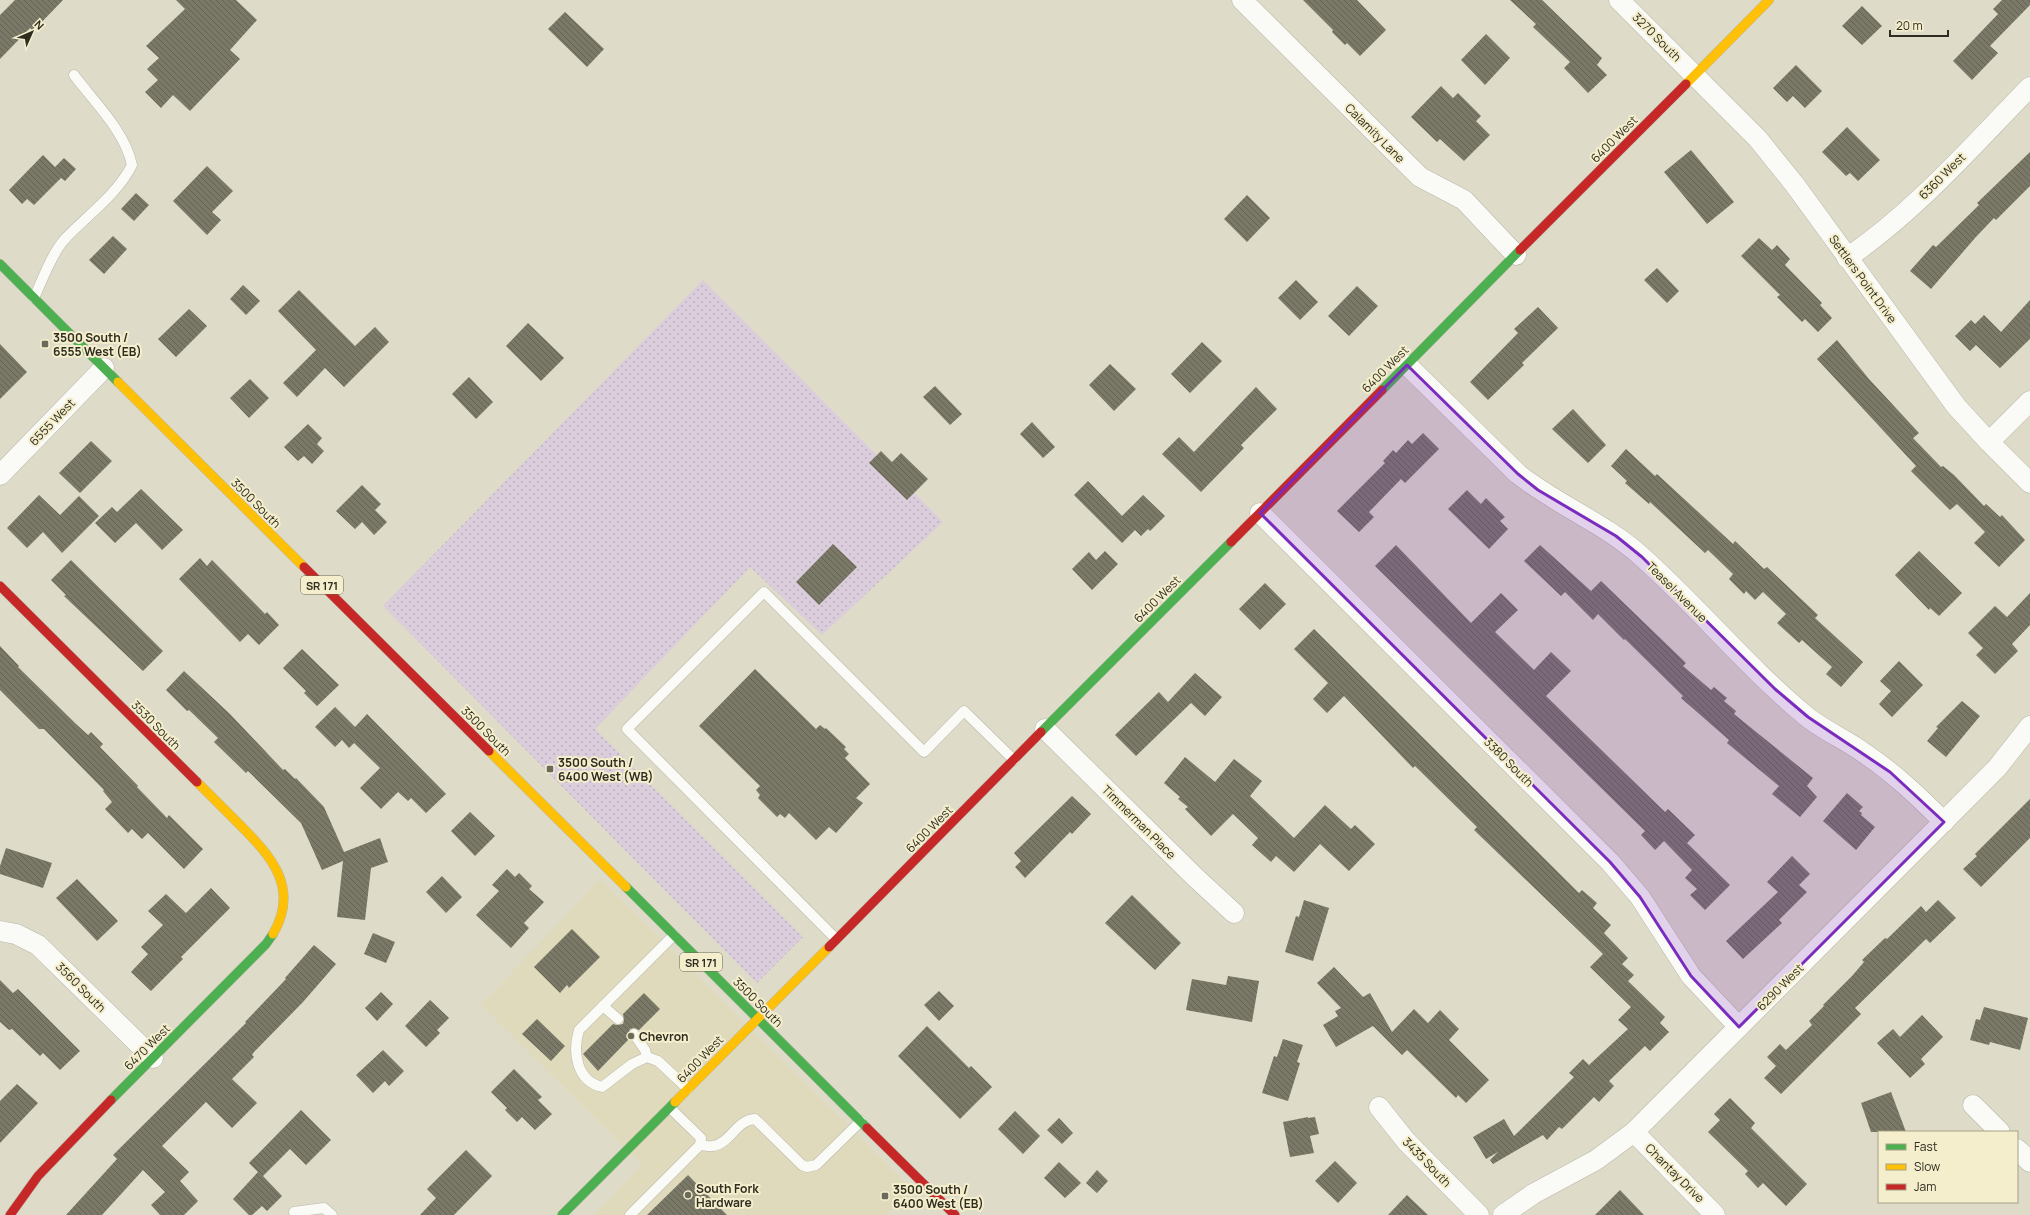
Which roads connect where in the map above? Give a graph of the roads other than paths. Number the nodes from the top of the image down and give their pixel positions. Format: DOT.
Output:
graph roads {
  1 [pos="1242,0"];
  2 [pos="1619,0"];
  3 [pos="1769,0"];
  4 [pos="74,75"];
  5 [pos="1695,75"];
  6 [pos="2030,87"];
  7 [pos="1516,255"];
  8 [pos="1847,258"];
  9 [pos="0,264"];
  10 [pos="34,298"];
  11 [pos="1407,364"];
  12 [pos="104,368"];
  13 [pos="2030,401"];
  14 [pos="1989,442"];
  15 [pos="0,475"];
  16 [pos="2030,483"];
  17 [pos="1260,513"];
  18 [pos="0,586"];
  19 [pos="2030,726"];
  20 [pos="1045,729"];
  21 [pos="1014,760"];
  22 [pos="1944,822"];
  23 [pos="284,889"];
  24 [pos="1234,913"];
  25 [pos="0,931"];
  26 [pos="674,935"];
  27 [pos="836,939"];
  28 [pos="603,1006"];
  29 [pos="757,1018"];
  30 [pos="618,1019"];
  31 [pos="1740,1027"];
  32 [pos="634,1034"];
  33 [pos="647,1057"];
  34 [pos="153,1058"];
  35 [pos="688,1089"];
  36 [pos="1973,1105"];
  37 [pos="1378,1107"];
  38 [pos="670,1108"];
  39 [pos="861,1121"];
  40 [pos="1999,1131"];
  41 [pos="1634,1132"];
  42 [pos="700,1145"];
  43 [pos="2018,1150"];
  44 [pos="2030,1162"];
  45 [pos="572,1205"];
  46 [pos="294,1212"];
  47 [pos="10,1215"];
  48 [pos="332,1215"];
  49 [pos="562,1215"];
  50 [pos="582,1215"];
  51 [pos="630,1215"];
  52 [pos="955,1215"];
  53 [pos="1479,1215"];
  54 [pos="1503,1215"];
  55 [pos="1715,1215"];
  1 -- 7 [label="street, Calamity Lane"];
  2 -- 5 [label="street, 3270 South"];
  3 -- 5 [label="street, 6400 West"];
  4 -- 10 [label="lane"];
  5 -- 7 [label="street, 6400 West"];
  5 -- 8 [label="street, Settlers Point Drive"];
  6 -- 8 [label="street, 6360 West"];
  7 -- 11 [label="street, 6400 West"];
  8 -- 14 [label="street, Settlers Point Drive"];
  9 -- 10 [label="street, 3500 South / SR 171"];
  10 -- 12 [label="street, 3500 South / SR 171"];
  11 -- 17 [label="street, 6400 West"];
  11 -- 22 [label="street, Teasel Avenue"];
  12 -- 15 [label="street, 6555 West"];
  12 -- 26 [label="street, 3500 South / SR 171"];
  13 -- 14 [label="street"];
  14 -- 16 [label="street, Settlers Point Drive"];
  17 -- 20 [label="street, 6400 West"];
  17 -- 31 [label="street, 3380 South"];
  18 -- 23 [label="street, 3530 South"];
  19 -- 22 [label="street, 6290 West"];
  20 -- 21 [label="street, 6400 West"];
  20 -- 24 [label="street, Timmerman Place"];
  21 -- 27 [label="street, 6400 West"];
  21 -- 27 [label="lane"];
  22 -- 31 [label="street, 6290 West"];
  23 -- 34 [label="street, 6470 West"];
  25 -- 34 [label="street, 3560 South"];
  26 -- 28 [label="lane"];
  26 -- 29 [label="street, 3500 South / SR 171"];
  27 -- 29 [label="street, 6400 West"];
  28 -- 30 [label="lane"];
  28 -- 33 [label="lane"];
  29 -- 35 [label="street, 6400 West"];
  29 -- 39 [label="street, 3500 South / SR 171"];
  31 -- 41 [label="street, 6290 West"];
  32 -- 33 [label="lane"];
  33 -- 35 [label="lane"];
  34 -- 47 [label="street, 6470 West"];
  35 -- 38 [label="street, 6400 West"];
  36 -- 40 [label="street"];
  37 -- 53 [label="street, 3435 South"];
  38 -- 42 [label="lane"];
  38 -- 45 [label="street, 6400 West"];
  39 -- 42 [label="lane"];
  39 -- 52 [label="street, 3500 South / SR 171"];
  41 -- 54 [label="street, 6290 West"];
  41 -- 55 [label="street, Chantay Drive"];
  42 -- 51 [label="lane"];
  43 -- 44 [label="street"];
  45 -- 49 [label="street, 6400 West"];
  45 -- 50 [label="lane"];
  46 -- 48 [label="lane"];
}
